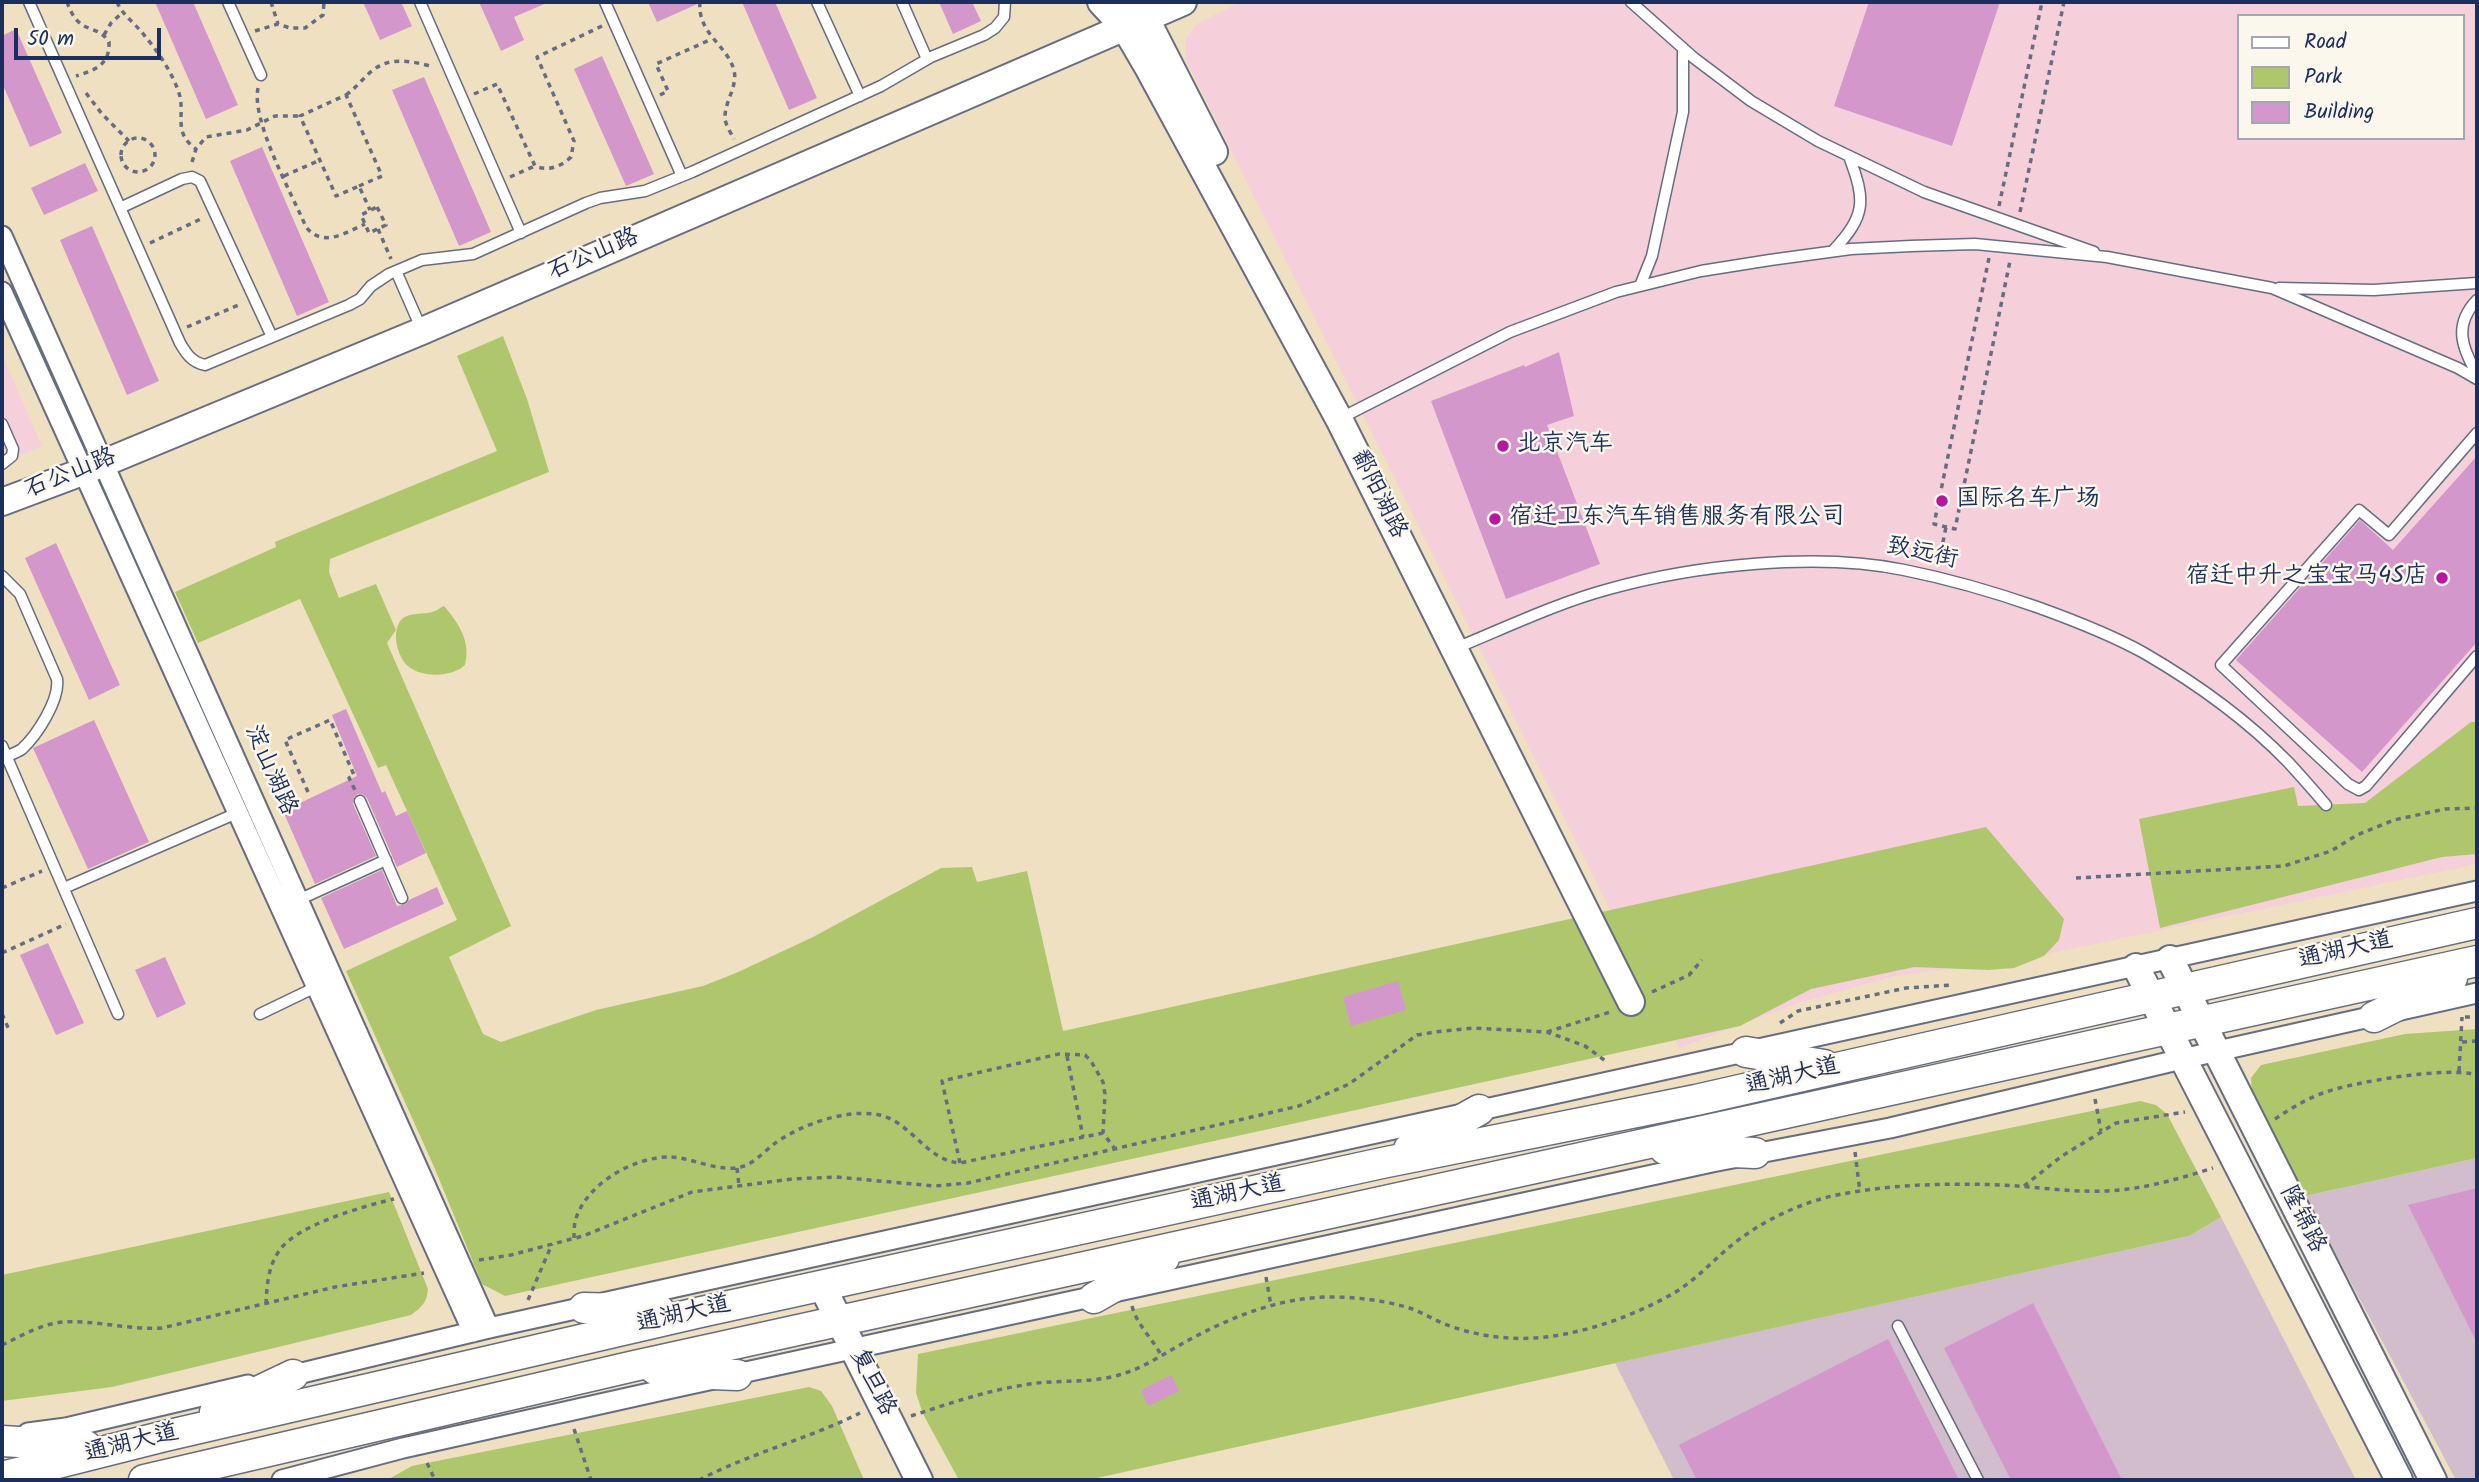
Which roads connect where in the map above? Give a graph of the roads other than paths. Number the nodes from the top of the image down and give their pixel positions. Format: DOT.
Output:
graph roads {
  1 [pos="29,2"];
  2 [pos="228,2"];
  3 [pos="420,2"];
  4 [pos="605,2"];
  5 [pos="817,2"];
  6 [pos="902,2"];
  7 [pos="1005,2"];
  8 [pos="1101,2"];
  9 [pos="1183,2"];
  10 [pos="1631,2"];
  11 [pos="1134,16"];
  12 [pos="1683,48"];
  13 [pos="927,59"];
  14 [pos="261,75"];
  15 [pos="860,96"];
  16 [pos="1849,156"];
  17 [pos="682,176"];
  18 [pos="120,208"];
  19 [pos="521,233"];
  20 [pos="2,236"];
  21 [pos="1833,251"];
  22 [pos="2107,257"];
  23 [pos="396,271"];
  24 [pos="2477,283"];
  25 [pos="1640,286"];
  26 [pos="2272,288"];
  27 [pos="2,292"];
  28 [pos="2477,300"];
  29 [pos="422,331"];
  30 [pos="271,337"];
  31 [pos="2477,376"];
  32 [pos="1345,416"];
  33 [pos="2,424"];
  34 [pos="2477,433"];
  35 [pos="2,464"];
  36 [pos="93,467"];
  37 [pos="2,502"];
  38 [pos="2,576"];
  39 [pos="1461,647"];
  40 [pos="2477,656"];
  41 [pos="2,746"];
  42 [pos="7,757"];
  43 [pos="360,801"];
  44 [pos="2326,805"];
  45 [pos="237,813"];
  46 [pos="386,860"];
  47 [pos="64,888"];
  48 [pos="2477,891"];
  49 [pos="402,898"];
  50 [pos="299,900"];
  51 [pos="280,908"];
  52 [pos="2477,923"];
  53 [pos="2170,959"];
  54 [pos="2477,963"];
  55 [pos="2136,967"];
  56 [pos="2323,976"];
  57 [pos="316,987"];
  58 [pos="2184,988"];
  59 [pos="2477,993"];
  60 [pos="2150,996"];
  61 [pos="1637,999"];
  62 [pos="118,1014"];
  63 [pos="260,1014"];
  64 [pos="2374,1017"];
  65 [pos="2201,1023"];
  66 [pos="2167,1029"];
  67 [pos="1746,1052"];
  68 [pos="2216,1052"];
  69 [pos="1966,1056"];
  70 [pos="2182,1059"];
  71 [pos="1838,1068"];
  72 [pos="1479,1110"];
  73 [pos="1626,1147"];
  74 [pos="1755,1153"];
  75 [pos="1382,1163"];
  76 [pos="1192,1242"];
  77 [pos="452,1265"];
  78 [pos="822,1286"];
  79 [pos="1094,1298"];
  80 [pos="584,1308"];
  81 [pos="701,1312"];
  82 [pos="839,1321"];
  83 [pos="1898,1326"];
  84 [pos="481,1330"];
  85 [pos="854,1350"];
  86 [pos="634,1366"];
  87 [pos="293,1375"];
  88 [pos="737,1375"];
  89 [pos="165,1436"];
  90 [pos="2,1438"];
  91 [pos="117,1448"];
  92 [pos="2,1477"];
  93 [pos="144,1480"];
  94 [pos="282,1480"];
  95 [pos="919,1480"];
  96 [pos="1978,1480"];
  97 [pos="2399,1480"];
  98 [pos="2433,1480"];
  1 -- 18 [label="lane"];
  2 -- 14 [label="lane"];
  3 -- 19 [label="lane"];
  4 -- 17 [label="lane"];
  5 -- 15 [label="lane"];
  6 -- 13 [label="lane"];
  7 -- 13 [label="lane"];
  8 -- 11 [label="street, 鄱阳湖路"];
  9 -- 11 [label="street, 石公山路"];
  10 -- 12 [label="lane"];
  11 -- 29 [label="street, 石公山路"];
  11 -- 32 [label="street, 鄱阳湖路"];
  12 -- 16 [label="lane"];
  12 -- 25 [label="lane"];
  13 -- 15 [label="lane"];
  15 -- 17 [label="lane"];
  16 -- 21 [label="lane"];
  16 -- 22 [label="lane"];
  17 -- 19 [label="lane"];
  18 -- 30 [label="lane"];
  18 -- 30 [label="lane"];
  19 -- 23 [label="lane"];
  20 -- 36 [label="street, 淀山湖路"];
  21 -- 22 [label="lane"];
  21 -- 25 [label="lane"];
  22 -- 26 [label="lane"];
  23 -- 29 [label="lane"];
  23 -- 30 [label="lane"];
  24 -- 26 [label="lane"];
  25 -- 32 [label="lane"];
  26 -- 31 [label="lane"];
  27 -- 36 [label="street, 淀山湖路"];
  28 -- 31 [label="lane"];
  29 -- 36 [label="street, 石公山路"];
  32 -- 39 [label="street, 鄱阳湖路"];
  33 -- 35 [label="lane"];
  34 -- 40 [label="lane"];
  36 -- 37 [label="street, 石公山路"];
  36 -- 45 [label="street, 淀山湖路"];
  36 -- 50 [label="street, 淀山湖路"];
  38 -- 42 [label="lane"];
  39 -- 44 [label="lane, 致远街"];
  39 -- 61 [label="street, 鄱阳湖路"];
  41 -- 42 [label="lane"];
  42 -- 47 [label="lane"];
  43 -- 46 [label="lane"];
  45 -- 47 [label="lane"];
  45 -- 51 [label="street, 淀山湖路"];
  46 -- 49 [label="lane"];
  46 -- 50 [label="lane"];
  47 -- 62 [label="lane"];
  48 -- 53 [label="street"];
  50 -- 51 [label="lane"];
  50 -- 77 [label="street, 淀山湖路"];
  51 -- 57 [label="street, 淀山湖路"];
  52 -- 56 [label="main road, 通湖大道"];
  53 -- 55 [label="street"];
  53 -- 58 [label="street, 隆锦路"];
  54 -- 56 [label="main road, 通湖大道"];
  54 -- 64 [label="main road"];
  55 -- 60 [label="street, 隆锦路"];
  55 -- 67 [label="street"];
  56 -- 58 [label="main road, 通湖大道"];
  56 -- 65 [label="main road, 通湖大道"];
  57 -- 63 [label="lane"];
  57 -- 77 [label="street, 淀山湖路"];
  58 -- 60 [label="main road, 通湖大道"];
  58 -- 65 [label="street, 隆锦路"];
  59 -- 64 [label="street"];
  60 -- 66 [label="street, 隆锦路"];
  60 -- 69 [label="main road, 通湖大道"];
  64 -- 68 [label="street"];
  65 -- 66 [label="main road, 通湖大道"];
  65 -- 68 [label="street, 隆锦路"];
  66 -- 69 [label="main road, 通湖大道"];
  66 -- 70 [label="street, 隆锦路"];
  67 -- 71 [label="main road"];
  67 -- 72 [label="street"];
  68 -- 70 [label="street"];
  68 -- 98 [label="street, 隆锦路"];
  69 -- 71 [label="main road, 通湖大道"];
  69 -- 73 [label="main road, 通湖大道"];
  70 -- 74 [label="street"];
  70 -- 97 [label="street, 隆锦路"];
  71 -- 75 [label="main road, 通湖大道"];
  72 -- 75 [label="main road"];
  72 -- 80 [label="street"];
  73 -- 74 [label="main road"];
  73 -- 76 [label="main road, 通湖大道"];
  74 -- 79 [label="street"];
  75 -- 78 [label="main road, 通湖大道"];
  76 -- 79 [label="main road"];
  76 -- 82 [label="main road, 通湖大道"];
  77 -- 84 [label="street, 淀山湖路"];
  78 -- 81 [label="main road, 通湖大道"];
  78 -- 82 [label="street, 复旦路"];
  79 -- 85 [label="street"];
  80 -- 81 [label="main road"];
  80 -- 84 [label="street"];
  81 -- 89 [label="main road, 通湖大道"];
  82 -- 85 [label="street, 复旦路"];
  82 -- 86 [label="main road, 通湖大道"];
  83 -- 96 [label="lane"];
  84 -- 87 [label="street"];
  85 -- 88 [label="street"];
  85 -- 95 [label="street, 复旦路"];
  86 -- 88 [label="main road"];
  86 -- 93 [label="main road, 通湖大道"];
  87 -- 89 [label="main road"];
  87 -- 90 [label="street"];
  88 -- 94 [label="street"];
  89 -- 91 [label="main road, 通湖大道"];
  90 -- 91 [label="main road"];
  91 -- 92 [label="main road, 通湖大道"];
}
